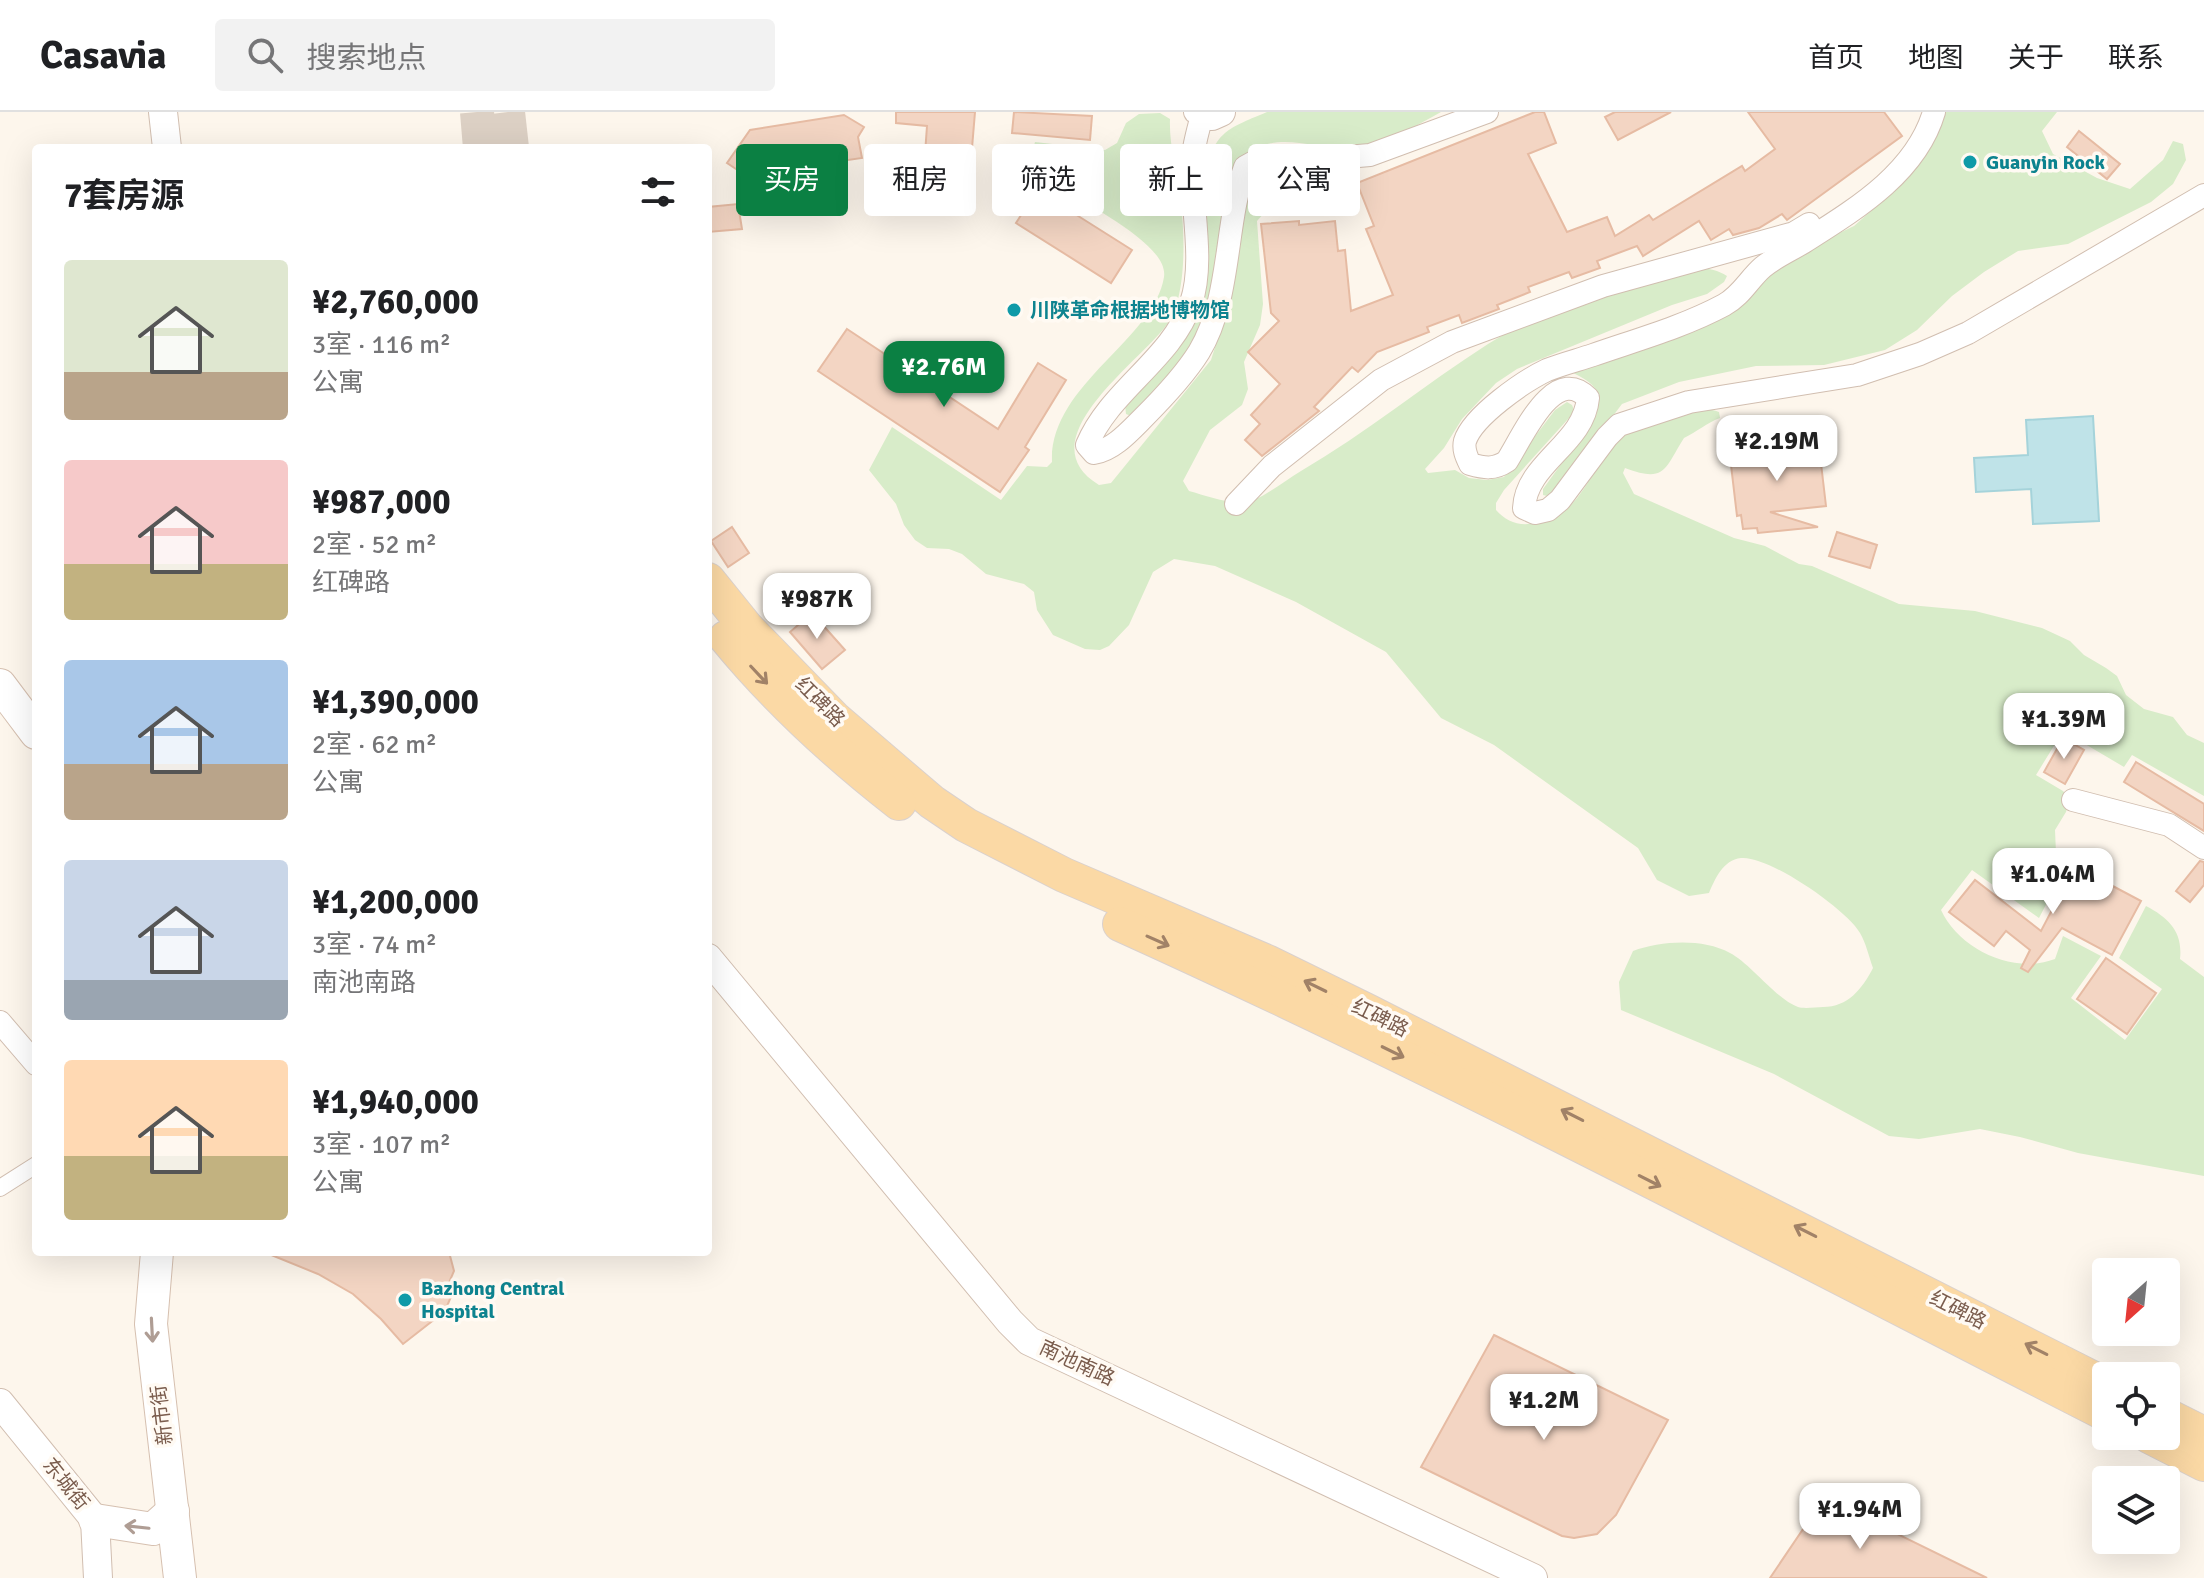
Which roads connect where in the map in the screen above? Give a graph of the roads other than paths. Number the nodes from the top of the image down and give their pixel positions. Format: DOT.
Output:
graph roads {
  1 [pos="163,112"];
  2 [pos="1487,112"];
  3 [pos="1206,113"];
  4 [pos="1932,121"];
  5 [pos="167,144"];
  6 [pos="2204,195"];
  7 [pos="1236,504"];
  8 [pos="712,585"];
  9 [pos="712,620"];
  10 [pos="0,685"];
  11 [pos="32,728"];
  12 [pos="2073,800"];
  13 [pos="2204,848"];
  14 [pos="712,963"];
  15 [pos="0,1022"];
  16 [pos="32,1059"];
  17 [pos="32,1168"];
  18 [pos="0,1188"];
  19 [pos="157,1256"];
  20 [pos="2092,1378"];
  21 [pos="0,1403"];
  22 [pos="2092,1407"];
  23 [pos="2180,1422"];
  24 [pos="2204,1434"];
  25 [pos="2176,1450"];
  26 [pos="2204,1464"];
  27 [pos="173,1511"];
  28 [pos="95,1520"];
  29 [pos="98,1578"];
  30 [pos="180,1578"];
  31 [pos="1533,1578"];
  1 -- 5 [label="street"];
  2 -- 3 [label="street"];
  4 -- 6 [label="street"];
  4 -- 7 [label="street"];
  20 -- 8 [label="main road, 红碑路, one-way"];
  9 -- 22 [label="main road, one-way"];
  10 -- 11 [label="main road"];
  12 -- 13 [label="street"];
  14 -- 31 [label="street, 南池南路"];
  15 -- 16 [label="street"];
  17 -- 18 [label="street"];
  19 -- 27 [label="main road, 新市街, one-way"];
  21 -- 28 [label="street, 东城街"];
  23 -- 24 [label="main road"];
  25 -- 26 [label="main road"];
  27 -- 28 [label="main road, one-way"];
  27 -- 30 [label="main road, 新市街"];
  28 -- 29 [label="street, 东城街"];
}
